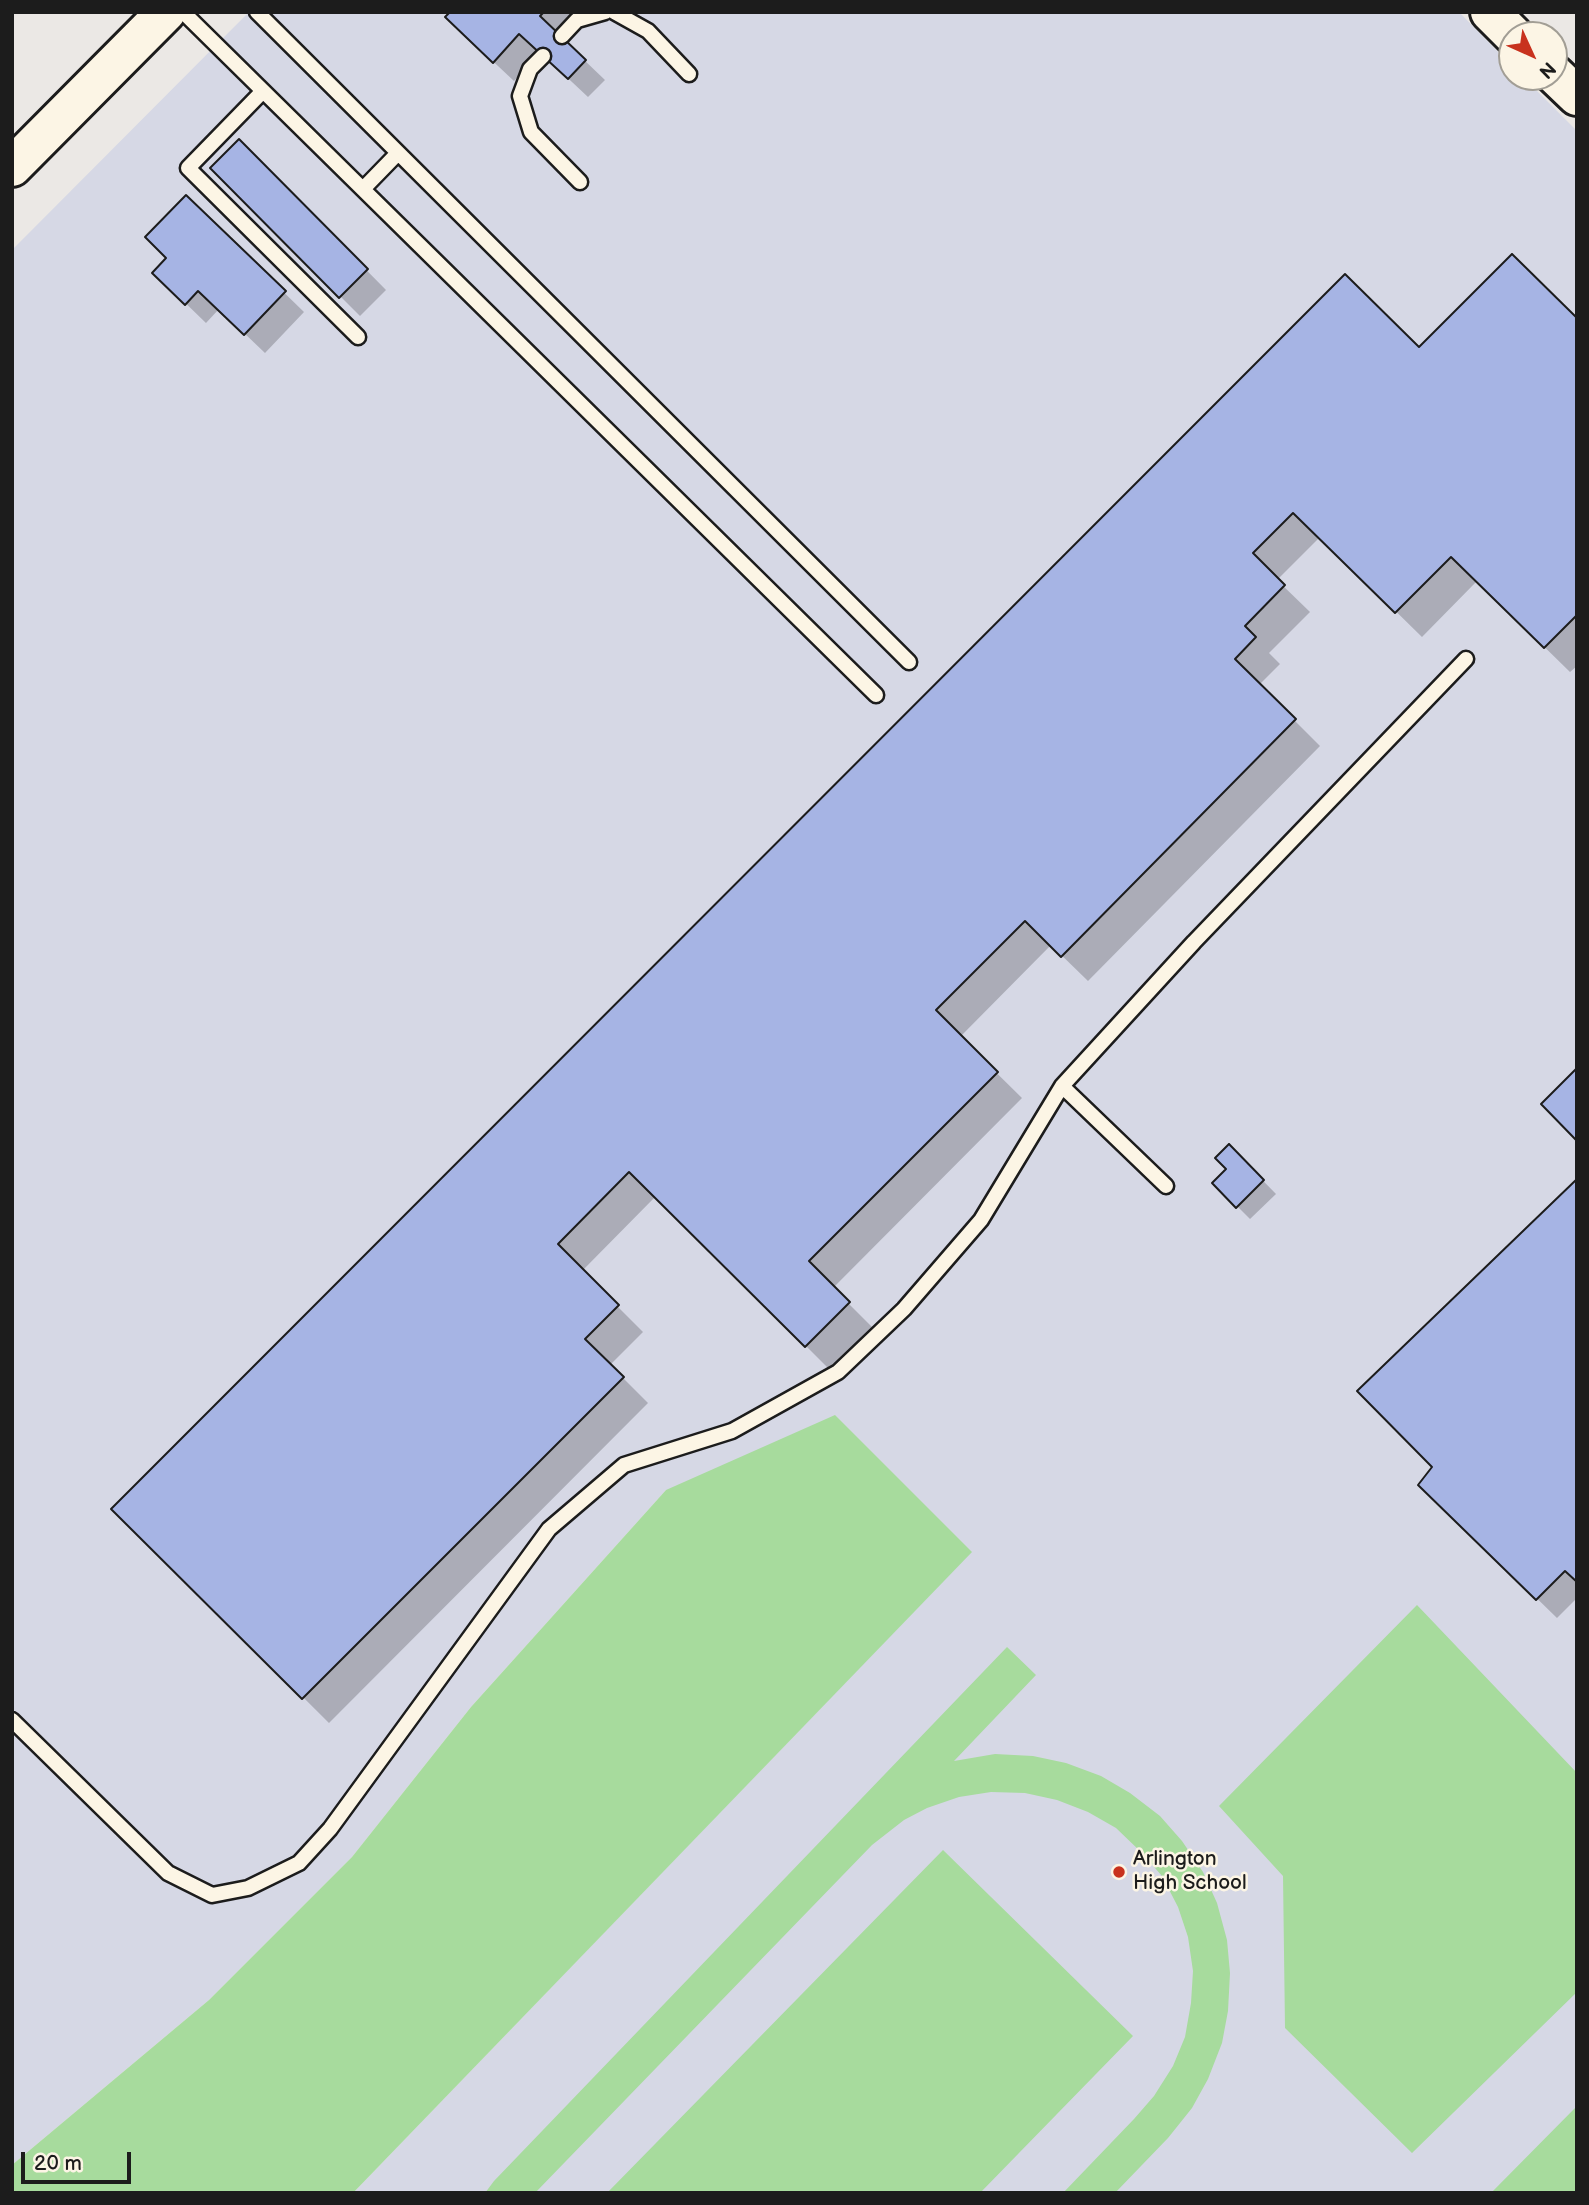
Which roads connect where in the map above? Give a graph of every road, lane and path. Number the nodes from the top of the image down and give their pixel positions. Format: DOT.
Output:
graph roads {
  1 [pos="166,12"];
  2 [pos="183,12"];
  3 [pos="257,12"];
  4 [pos="606,12"];
  5 [pos="614,12"];
  6 [pos="562,36"];
  7 [pos="543,56"];
  8 [pos="689,74"];
  9 [pos="263,91"];
  10 [pos="398,153"];
  11 [pos="12,167"];
  12 [pos="580,182"];
  13 [pos="363,189"];
  14 [pos="358,337"];
  15 [pos="1466,659"];
  16 [pos="909,662"];
  17 [pos="876,695"];
  18 [pos="1062,1086"];
  19 [pos="1166,1186"];
  20 [pos="12,1720"];
  1 -- 11 [label="main road"];
  2 -- 9 [label="lane"];
  3 -- 10 [label="lane"];
  4 -- 6 [label="lane"];
  5 -- 8 [label="lane"];
  7 -- 12 [label="lane"];
  9 -- 13 [label="lane"];
  9 -- 14 [label="lane"];
  10 -- 13 [label="lane"];
  10 -- 16 [label="lane"];
  13 -- 17 [label="lane"];
  15 -- 18 [label="lane"];
  18 -- 19 [label="lane"];
  18 -- 20 [label="lane"];
}
